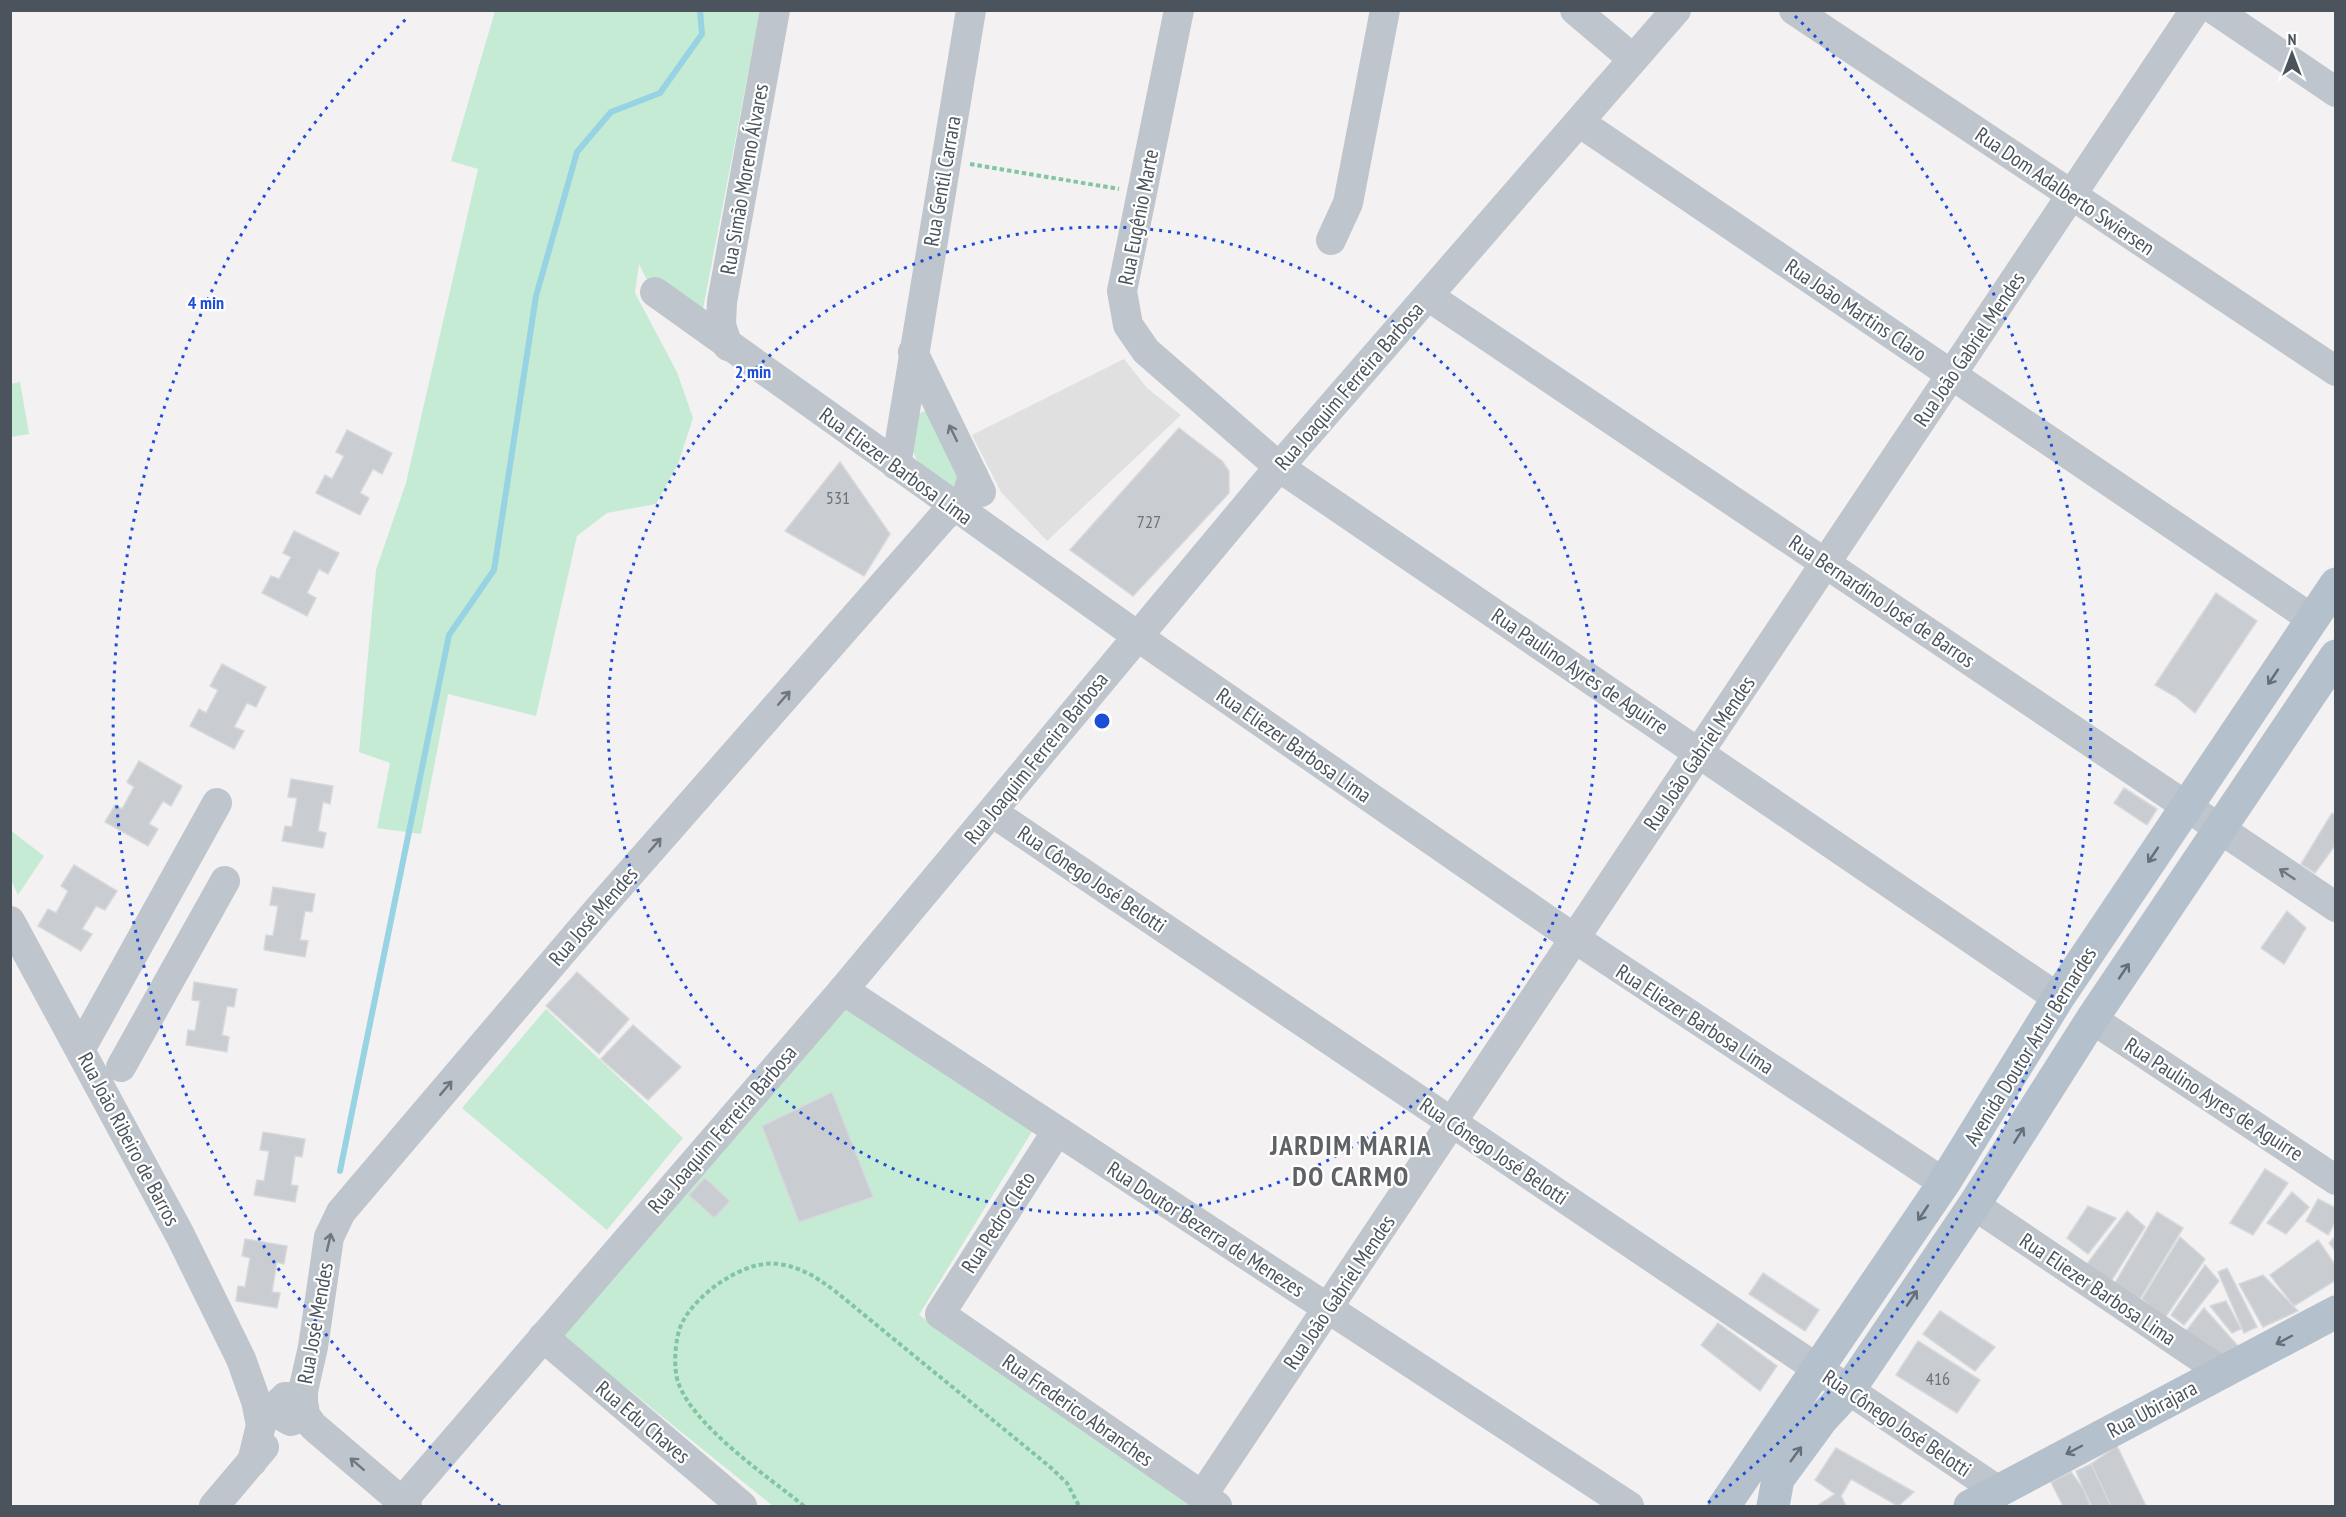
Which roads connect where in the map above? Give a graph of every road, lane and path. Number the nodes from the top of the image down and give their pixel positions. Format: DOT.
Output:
graph roads {
  1 [pos="775,10"];
  2 [pos="971,10"];
  3 [pos="1179,10"];
  4 [pos="1385,10"];
  5 [pos="1575,10"];
  6 [pos="1676,10"];
  7 [pos="1794,10"];
  8 [pos="2195,10"];
  9 [pos="2215,10"];
  10 [pos="1633,59"];
  11 [pos="2336,92"];
  12 [pos="1579,122"];
  13 [pos="945,159"];
  14 [pos="1142,193"];
  15 [pos="2072,195"];
  16 [pos="1331,240"];
  17 [pos="655,292"];
  18 [pos="1428,296"];
  19 [pos="728,346"];
  20 [pos="913,352"];
  21 [pos="2336,370"];
  22 [pos="1952,375"];
  23 [pos="867,444"];
  24 [pos="896,465"];
  25 [pos="1279,467"];
  26 [pos="973,475"];
  27 [pos="954,507"];
  28 [pos="1005,543"];
  29 [pos="1826,564"];
  30 [pos="2336,584"];
  31 [pos="2312,619"];
  32 [pos="1137,635"];
  33 [pos="2336,656"];
  34 [pos="1699,753"];
  35 [pos="217,803"];
  36 [pos="2186,806"];
  37 [pos="992,812"];
  38 [pos="2220,829"];
  39 [pos="225,881"];
  40 [pos="2336,907"];
  41 [pos="11,924"];
  42 [pos="1575,939"];
  43 [pos="117,985"];
  44 [pos="843,990"];
  45 [pos="2058,998"];
  46 [pos="154,1006"];
  47 [pos="2092,1019"];
  48 [pos="81,1048"];
  49 [pos="121,1067"];
  50 [pos="1452,1123"];
  51 [pos="1057,1131"];
  52 [pos="2336,1180"];
  53 [pos="1944,1183"];
  54 [pos="1974,1205"];
  55 [pos="1328,1309"];
  56 [pos="2336,1312"];
  57 [pos="940,1314"];
  58 [pos="543,1337"];
  59 [pos="241,1359"];
  60 [pos="1817,1369"];
  61 [pos="2222,1372"];
  62 [pos="1849,1390"];
  63 [pos="299,1407"];
  64 [pos="252,1462"];
  65 [pos="1983,1498"];
  66 [pos="1736,1501"];
  67 [pos="1210,1502"];
  68 [pos="402,1505"];
  69 [pos="214,1506"];
  70 [pos="742,1506"];
  71 [pos="804,1506"];
  72 [pos="1079,1506"];
  73 [pos="1629,1506"];
  74 [pos="1773,1506"];
  1 -- 19 [label="street, Rua Simão Moreno Álvares"];
  2 -- 13 [label="street, Rua Gentil Carrara"];
  3 -- 14 [label="street, Rua Eugênio Marte"];
  4 -- 16 [label="street"];
  5 -- 10 [label="street"];
  6 -- 10 [label="street, Rua Joaquim Ferreira Barbosa"];
  7 -- 15 [label="street, Rua Dom Adalberto Swiersen"];
  8 -- 15 [label="street, Rua João Gabriel Mendes"];
  9 -- 11 [label="street"];
  10 -- 12 [label="street, Rua Joaquim Ferreira Barbosa"];
  12 -- 18 [label="street, Rua Joaquim Ferreira Barbosa"];
  12 -- 22 [label="street, Rua João Martins Claro"];
  13 -- 14 [label="path"];
  13 -- 20 [label="street, Rua Gentil Carrara"];
  14 -- 25 [label="street, Rua Eugênio Marte"];
  15 -- 21 [label="street, Rua Dom Adalberto Swiersen"];
  15 -- 22 [label="street, Rua João Gabriel Mendes"];
  17 -- 19 [label="street, Rua Eliezer Barbosa Lima"];
  18 -- 25 [label="street, Rua Joaquim Ferreira Barbosa"];
  18 -- 29 [label="street, Rua Bernardino José de Barros"];
  19 -- 23 [label="street, Rua Eliezer Barbosa Lima"];
  20 -- 23 [label="street, Rua Gentil Carrara"];
  20 -- 24 [label="street, Rua Gentil Carrara"];
  26 -- 20 [label="street, one-way"];
  22 -- 29 [label="street, Rua João Gabriel Mendes"];
  22 -- 31 [label="street, Rua João Martins Claro"];
  23 -- 24 [label="street, Rua Eliezer Barbosa Lima"];
  24 -- 27 [label="street, Rua Eliezer Barbosa Lima"];
  25 -- 32 [label="street, Rua Joaquim Ferreira Barbosa"];
  25 -- 34 [label="street, Rua Paulino Ayres de Aguirre"];
  26 -- 27 [label="street, Rua José Mendes"];
  26 -- 28 [label="street"];
  27 -- 28 [label="street, Rua Eliezer Barbosa Lima"];
  63 -- 27 [label="street, Rua José Mendes, one-way"];
  28 -- 32 [label="street, Rua Eliezer Barbosa Lima"];
  29 -- 34 [label="street, Rua João Gabriel Mendes"];
  29 -- 36 [label="street, Rua Bernardino José de Barros"];
  30 -- 31 [label="main road, Avenida Doutor Artur Bernardes"];
  31 -- 36 [label="main road, Avenida Doutor Artur Bernardes, one-way"];
  32 -- 37 [label="street, Rua Joaquim Ferreira Barbosa"];
  32 -- 42 [label="street, Rua Eliezer Barbosa Lima"];
  33 -- 38 [label="main road, Avenida Doutor Artur Bernardes"];
  34 -- 42 [label="street, Rua João Gabriel Mendes"];
  34 -- 45 [label="street, Rua Paulino Ayres de Aguirre"];
  35 -- 43 [label="street"];
  36 -- 38 [label="street, Rua Bernardino José de Barros"];
  36 -- 45 [label="main road, Avenida Doutor Artur Bernardes, one-way"];
  37 -- 44 [label="street, Rua Joaquim Ferreira Barbosa"];
  37 -- 50 [label="street, Rua Cônego José Belotti"];
  40 -- 38 [label="street, Rua Bernardino José de Barros, one-way"];
  47 -- 38 [label="main road, Avenida Doutor Artur Bernardes, one-way"];
  39 -- 46 [label="street"];
  41 -- 48 [label="street, Rua João Ribeiro de Barros"];
  42 -- 50 [label="street, Rua João Gabriel Mendes"];
  42 -- 53 [label="street, Rua Eliezer Barbosa Lima"];
  43 -- 46 [label="street"];
  43 -- 48 [label="street"];
  44 -- 51 [label="street, Rua Doutor Bezerra de Menezes"];
  44 -- 58 [label="street, Rua Joaquim Ferreira Barbosa"];
  45 -- 53 [label="main road, Avenida Doutor Artur Bernardes"];
  46 -- 49 [label="street"];
  47 -- 52 [label="street, Rua Paulino Ayres de Aguirre"];
  54 -- 47 [label="main road, Avenida Doutor Artur Bernardes, one-way"];
  48 -- 59 [label="street, Rua João Ribeiro de Barros"];
  50 -- 55 [label="street, Rua João Gabriel Mendes"];
  50 -- 60 [label="street, Rua Cônego José Belotti"];
  51 -- 55 [label="street, Rua Doutor Bezerra de Menezes"];
  51 -- 57 [label="street, Rua Pedro Cleto"];
  53 -- 60 [label="main road, Avenida Doutor Artur Bernardes, one-way"];
  54 -- 61 [label="street, Rua Eliezer Barbosa Lima"];
  62 -- 54 [label="main road, Avenida Doutor Artur Bernardes, one-way"];
  55 -- 67 [label="street, Rua João Gabriel Mendes"];
  55 -- 73 [label="street, Rua Doutor Bezerra de Menezes"];
  56 -- 61 [label="main road, Rua Ubirajara, one-way"];
  57 -- 67 [label="street, Rua Frederico Abranches"];
  58 -- 68 [label="street, Rua Joaquim Ferreira Barbosa"];
  58 -- 70 [label="street, Rua Edu Chaves"];
  59 -- 63 [label="street, Rua João Ribeiro de Barros"];
  59 -- 64 [label="street, Rua João Ribeiro de Barros"];
  60 -- 62 [label="street, Rua Cônego José Belotti"];
  60 -- 66 [label="main road, Avenida Doutor Artur Bernardes"];
  61 -- 65 [label="main road, Rua Ubirajara, one-way"];
  62 -- 65 [label="street, Rua Cônego José Belotti"];
  74 -- 62 [label="main road, Avenida Doutor Artur Bernardes, one-way"];
  63 -- 64 [label="street, Rua João Ribeiro de Barros"];
  68 -- 63 [label="street, one-way"];
  64 -- 69 [label="street, Rua João Ribeiro de Barros"];
  71 -- 72 [label="path"];
}
